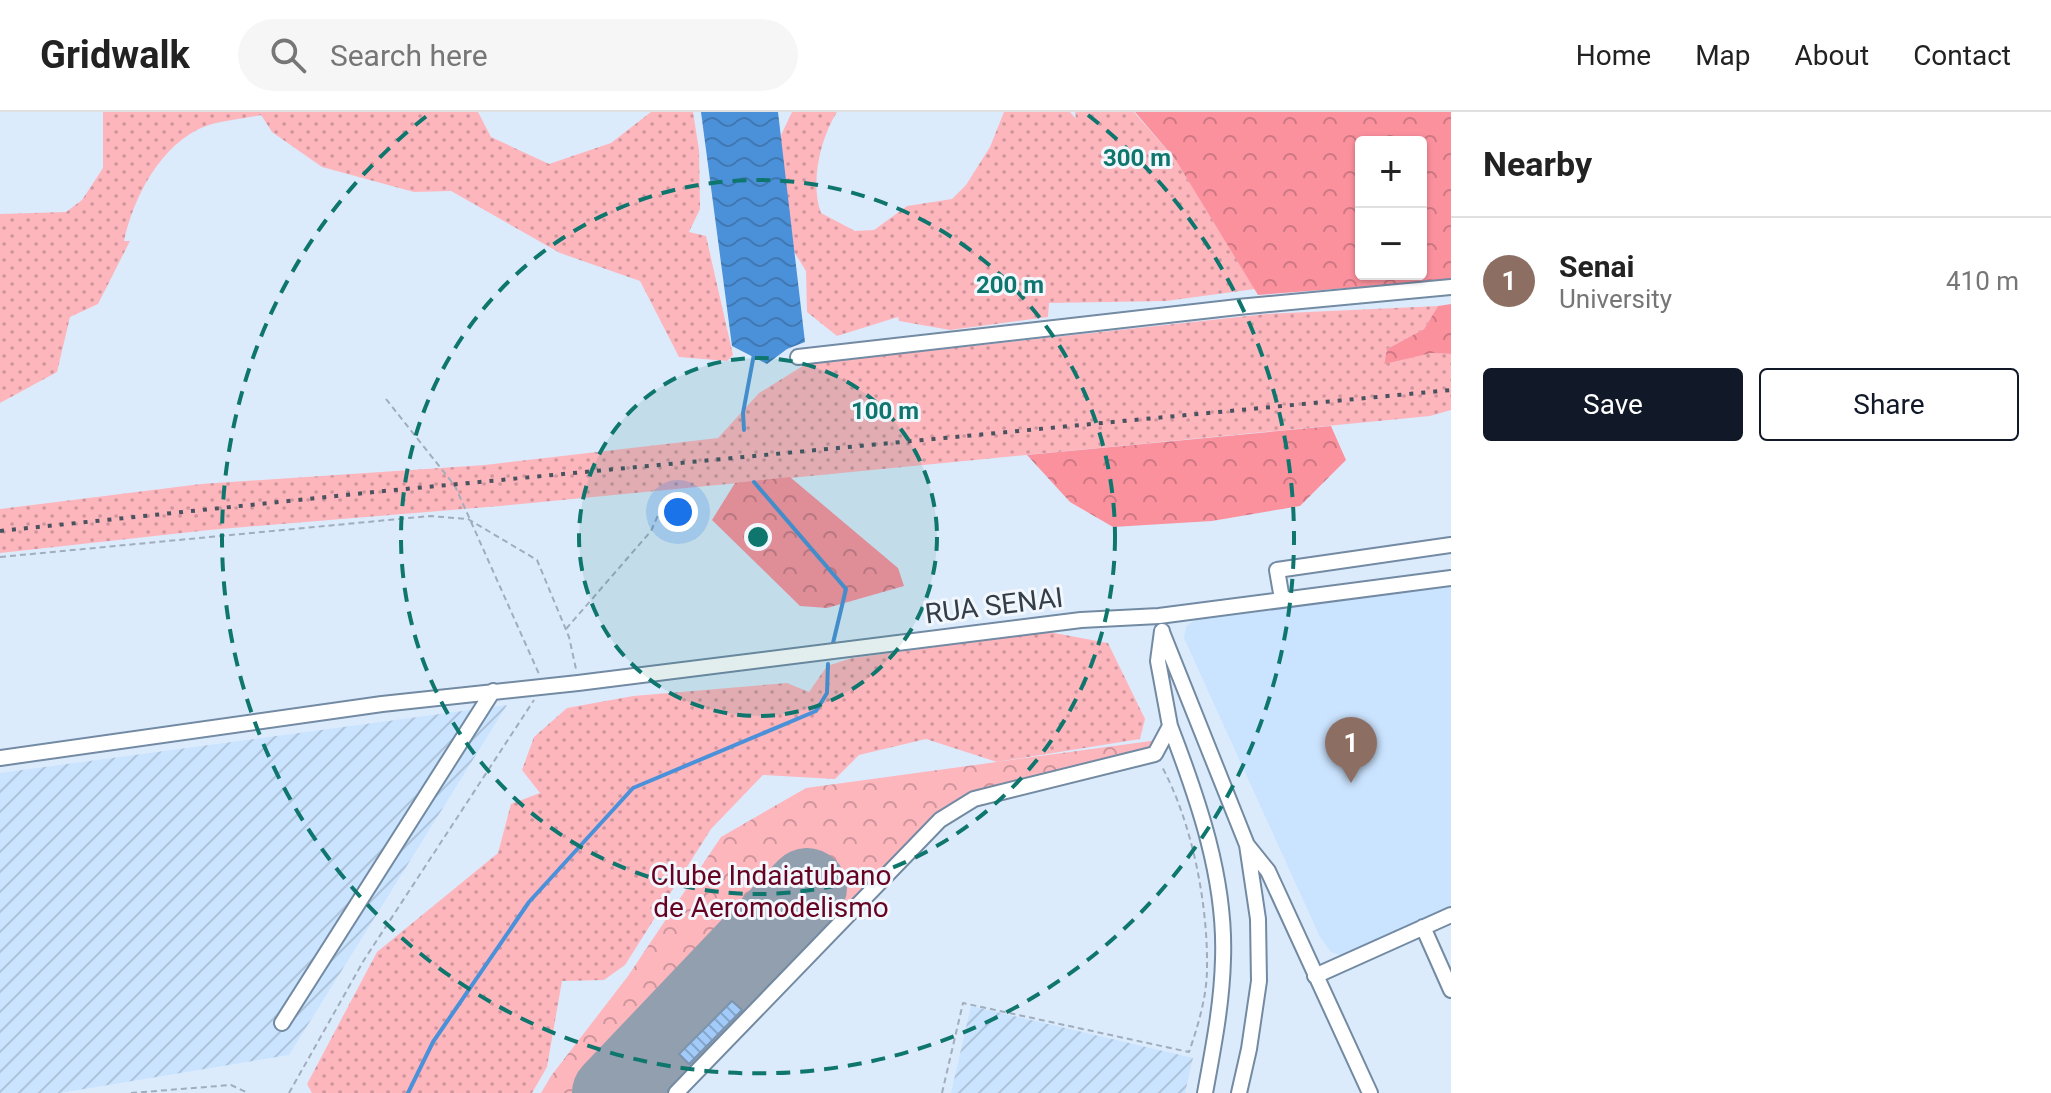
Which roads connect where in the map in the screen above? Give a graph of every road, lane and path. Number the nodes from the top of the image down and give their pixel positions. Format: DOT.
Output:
graph roads {
  1 [pos="1451,287"];
  2 [pos="798,357"];
  3 [pos="386,399"];
  4 [pos="667,495"];
  5 [pos="468,519"];
  6 [pos="1451,545"];
  7 [pos="0,557"];
  8 [pos="1451,578"];
  9 [pos="1282,599"];
  10 [pos="1160,623"];
  11 [pos="566,629"];
  12 [pos="578,683"];
  13 [pos="544,685"];
  14 [pos="493,691"];
  15 [pos="1170,726"];
  16 [pos="1155,754"];
  17 [pos="0,758"];
  18 [pos="1247,845"];
  19 [pos="1451,915"];
  20 [pos="1423,927"];
  21 [pos="1315,976"];
  22 [pos="1451,990"];
  23 [pos="282,1023"];
  24 [pos="131,1093"];
  25 [pos="248,1093"];
  26 [pos="289,1093"];
  27 [pos="676,1093"];
  28 [pos="942,1093"];
  29 [pos="1205,1093"];
  30 [pos="1239,1093"];
  31 [pos="1370,1093"];
  1 -- 2 [label="street"];
  3 -- 5 [label="path"];
  4 -- 11 [label="path"];
  5 -- 7 [label="path"];
  5 -- 11 [label="path"];
  5 -- 13 [label="path"];
  6 -- 9 [label="street"];
  8 -- 9 [label="street, RUA SENAI"];
  9 -- 10 [label="street, RUA SENAI"];
  10 -- 12 [label="street, RUA SENAI"];
  10 -- 15 [label="street"];
  10 -- 18 [label="street"];
  11 -- 12 [label="path"];
  12 -- 13 [label="street, RUA SENAI"];
  13 -- 14 [label="street, RUA SENAI"];
  13 -- 26 [label="path"];
  14 -- 17 [label="street, RUA SENAI"];
  14 -- 23 [label="street"];
  15 -- 16 [label="street"];
  15 -- 29 [label="street"];
  16 -- 27 [label="street"];
  16 -- 28 [label="path"];
  18 -- 21 [label="street"];
  18 -- 30 [label="street"];
  19 -- 20 [label="street"];
  20 -- 21 [label="street"];
  20 -- 22 [label="street"];
  21 -- 31 [label="street"];
  24 -- 25 [label="path"];
}
